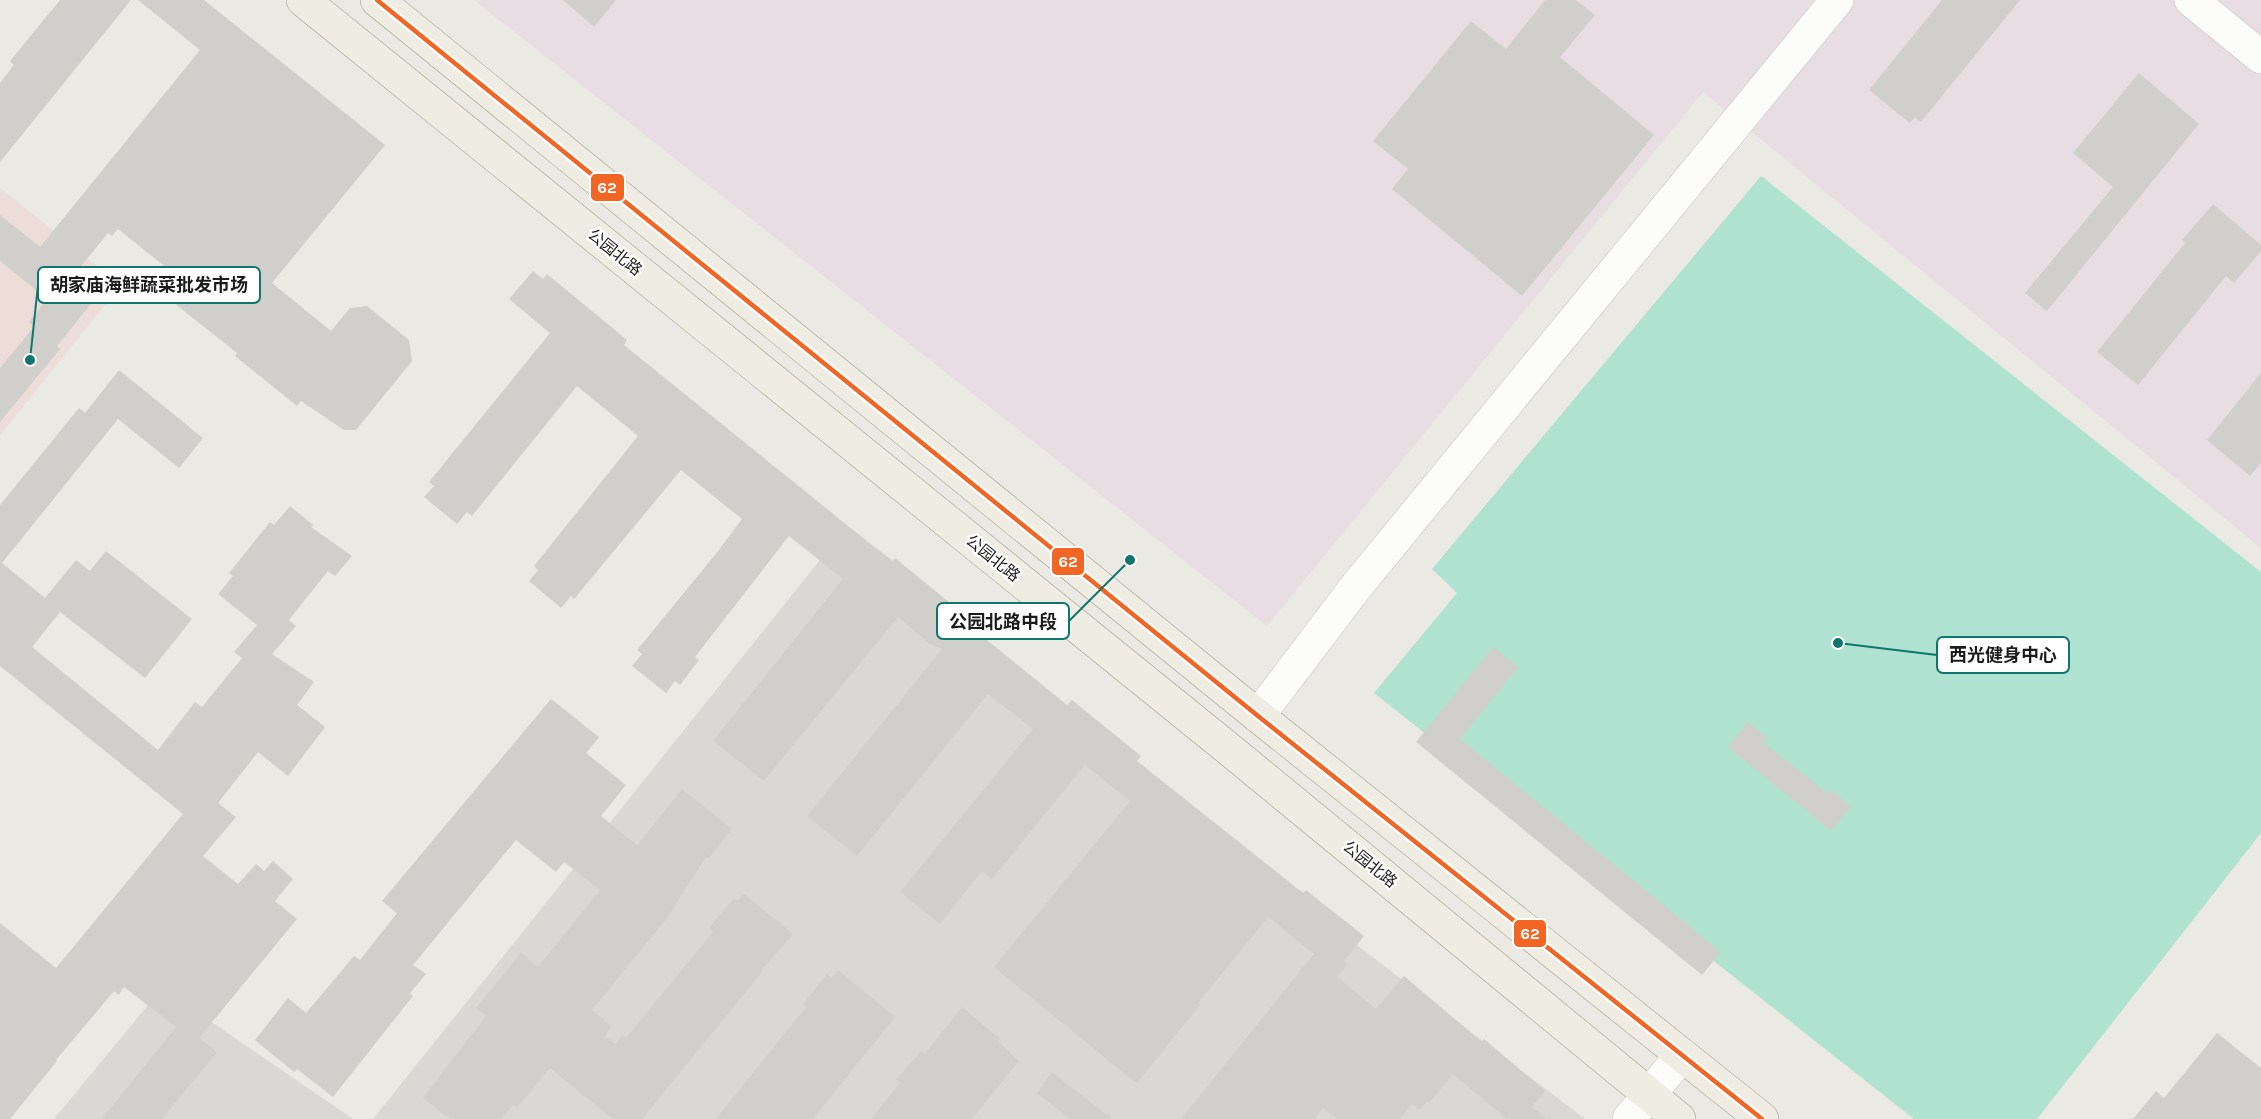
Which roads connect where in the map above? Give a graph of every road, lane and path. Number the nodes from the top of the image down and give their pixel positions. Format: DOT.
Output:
graph roads {
  1 [pos="303,0"];
  2 [pos="377,0"];
  3 [pos="1838,0"];
  4 [pos="2191,0"];
  5 [pos="2261,57"];
  6 [pos="1258,716"];
  7 [pos="1682,1055"];
  8 [pos="1639,1107"];
  9 [pos="1679,1119"];
  10 [pos="1762,1119"];
  1 -- 8 [label="main road, 公园北路"];
  2 -- 6 [label="main road"];
  3 -- 6 [label="street"];
  4 -- 5 [label="street"];
  6 -- 7 [label="main road"];
  7 -- 8 [label="street"];
  7 -- 10 [label="main road"];
  8 -- 9 [label="main road, 公园北路"];
}
